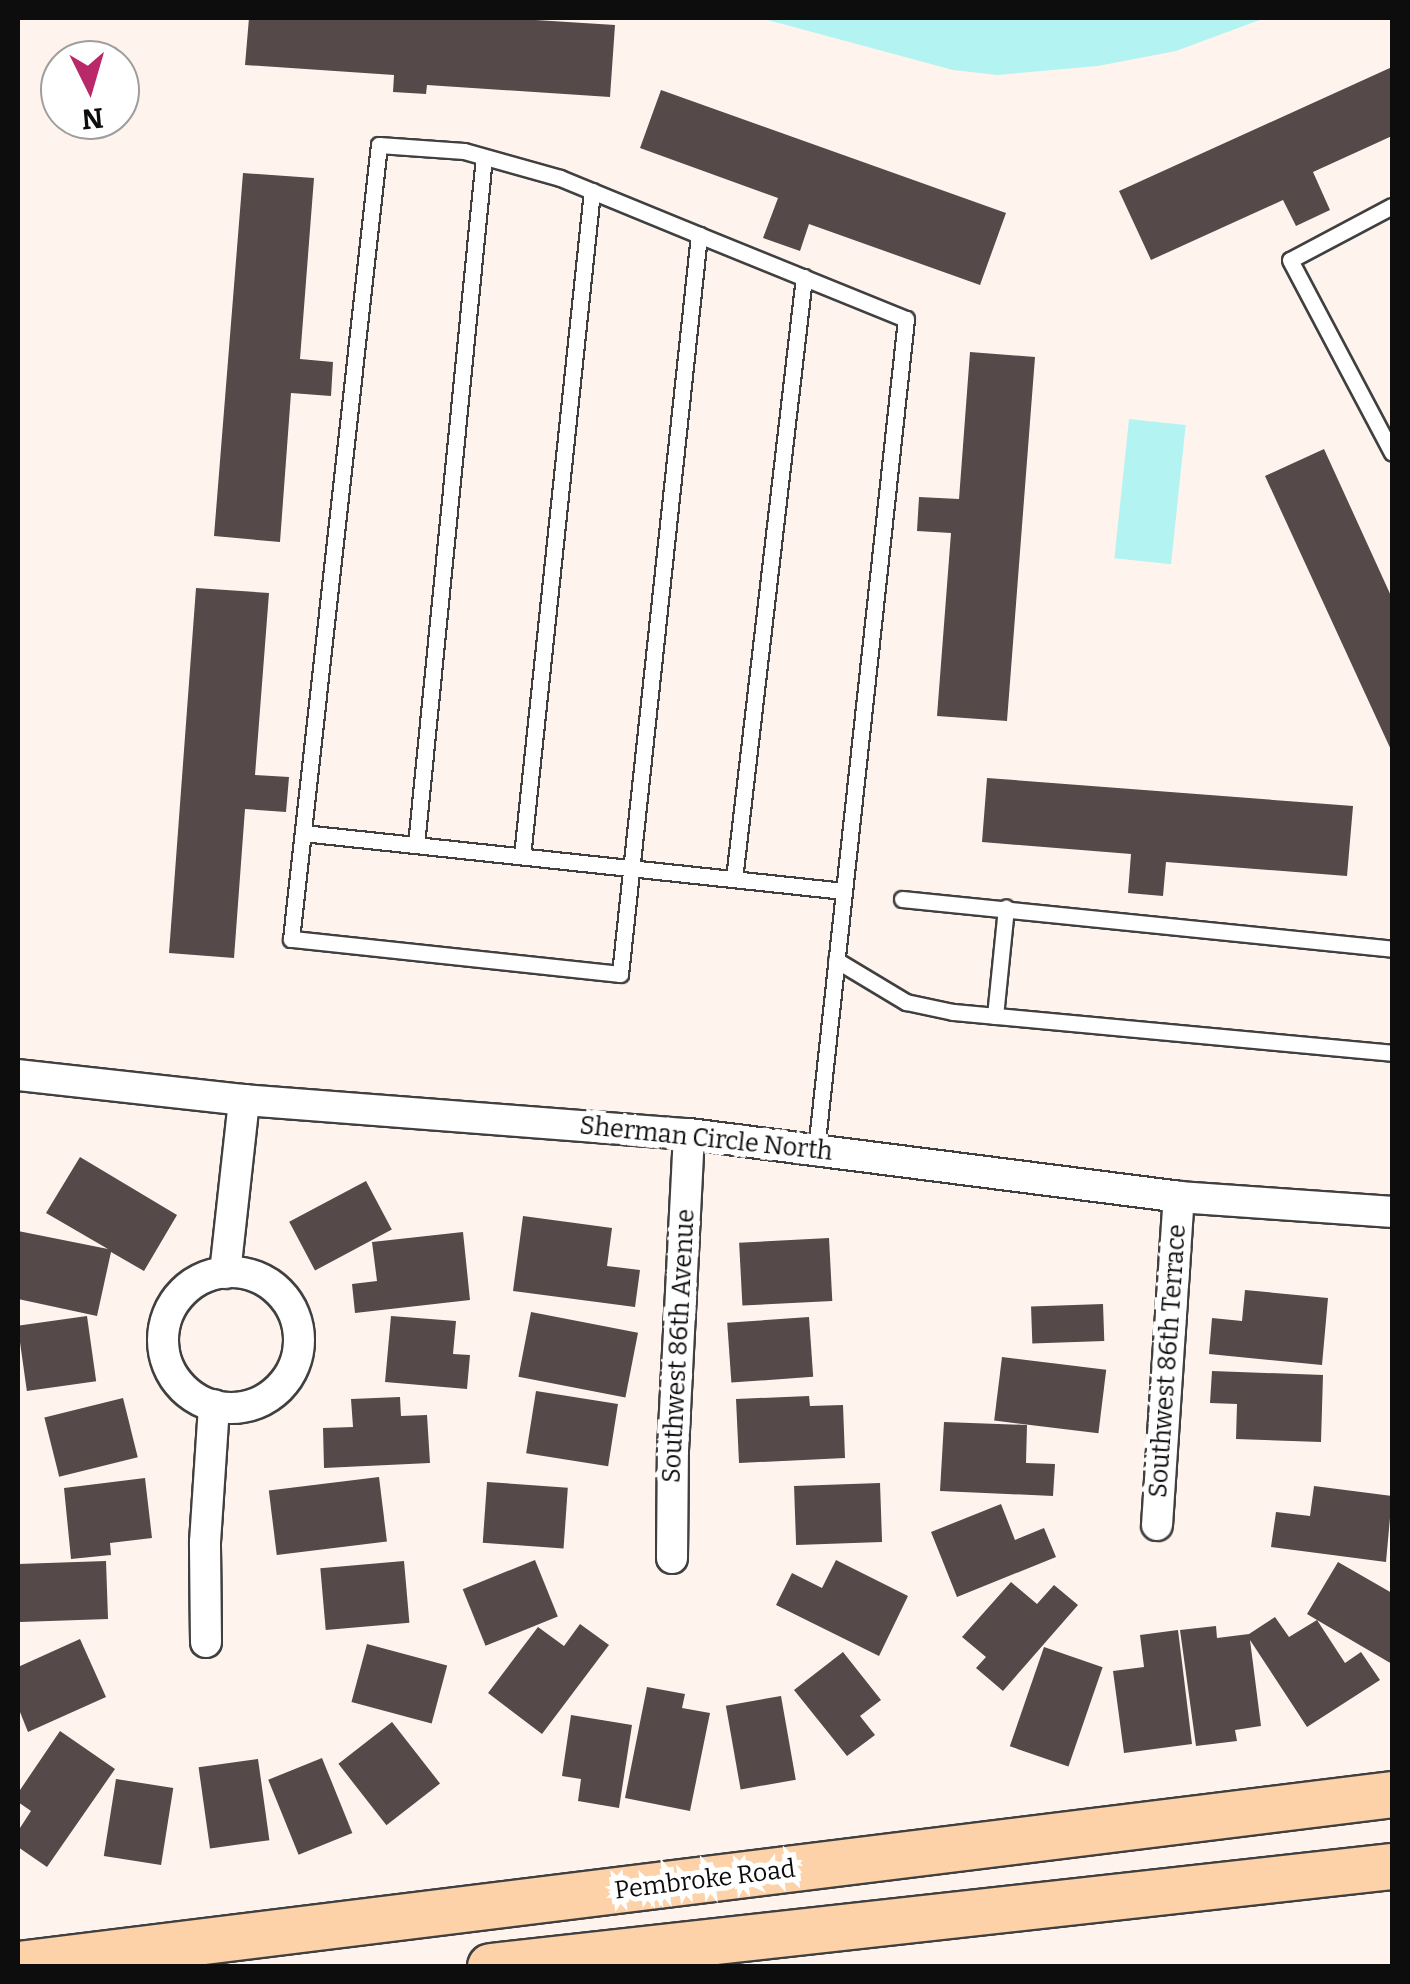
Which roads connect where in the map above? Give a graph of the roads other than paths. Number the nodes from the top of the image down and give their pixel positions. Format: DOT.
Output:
graph roads {
  1 [pos="484,157"];
  2 [pos="592,191"];
  3 [pos="1392,208"];
  4 [pos="699,234"];
  5 [pos="804,278"];
  6 [pos="1392,453"];
  7 [pos="303,833"];
  8 [pos="416,845"];
  9 [pos="522,856"];
  10 [pos="632,868"];
  11 [pos="734,879"];
  12 [pos="844,891"];
  13 [pos="902,898"];
  14 [pos="1006,908"];
  15 [pos="1392,949"];
  16 [pos="836,960"];
  17 [pos="995,1016"];
  18 [pos="1392,1053"];
  19 [pos="18,1075"];
  20 [pos="244,1100"];
  21 [pos="689,1134"];
  22 [pos="816,1150"];
  23 [pos="1179,1197"];
  24 [pos="1392,1212"];
  25 [pos="224,1272"];
  26 [pos="214,1405"];
  27 [pos="1157,1524"];
  28 [pos="672,1558"];
  29 [pos="206,1642"];
  30 [pos="1392,1794"];
  31 [pos="1392,1866"];
  32 [pos="18,1964"];
  33 [pos="490,1966"];
  1 -- 2 [label="lane"];
  1 -- 7 [label="lane"];
  1 -- 8 [label="lane"];
  2 -- 4 [label="lane"];
  2 -- 9 [label="lane"];
  3 -- 6 [label="lane"];
  4 -- 5 [label="lane"];
  4 -- 10 [label="lane"];
  5 -- 11 [label="lane"];
  5 -- 12 [label="lane"];
  7 -- 8 [label="lane"];
  7 -- 10 [label="lane"];
  8 -- 9 [label="lane"];
  9 -- 10 [label="lane"];
  10 -- 11 [label="lane"];
  11 -- 12 [label="lane"];
  12 -- 16 [label="lane"];
  13 -- 14 [label="lane"];
  14 -- 15 [label="lane"];
  14 -- 17 [label="lane"];
  16 -- 17 [label="lane"];
  16 -- 22 [label="lane"];
  17 -- 18 [label="lane"];
  19 -- 20 [label="street, Sherman Circle North"];
  20 -- 21 [label="street, Sherman Circle North"];
  20 -- 25 [label="street"];
  21 -- 22 [label="street, Sherman Circle North"];
  21 -- 28 [label="street, Southwest 86th Avenue"];
  22 -- 23 [label="street, Sherman Circle North"];
  23 -- 24 [label="street, Sherman Circle North"];
  23 -- 27 [label="street, Southwest 86th Terrace"];
  25 -- 26 [label="street"];
  25 -- 26 [label="street"];
  26 -- 29 [label="street"];
  30 -- 32 [label="main road, Pembroke Road"];
  31 -- 33 [label="main road"];
}
